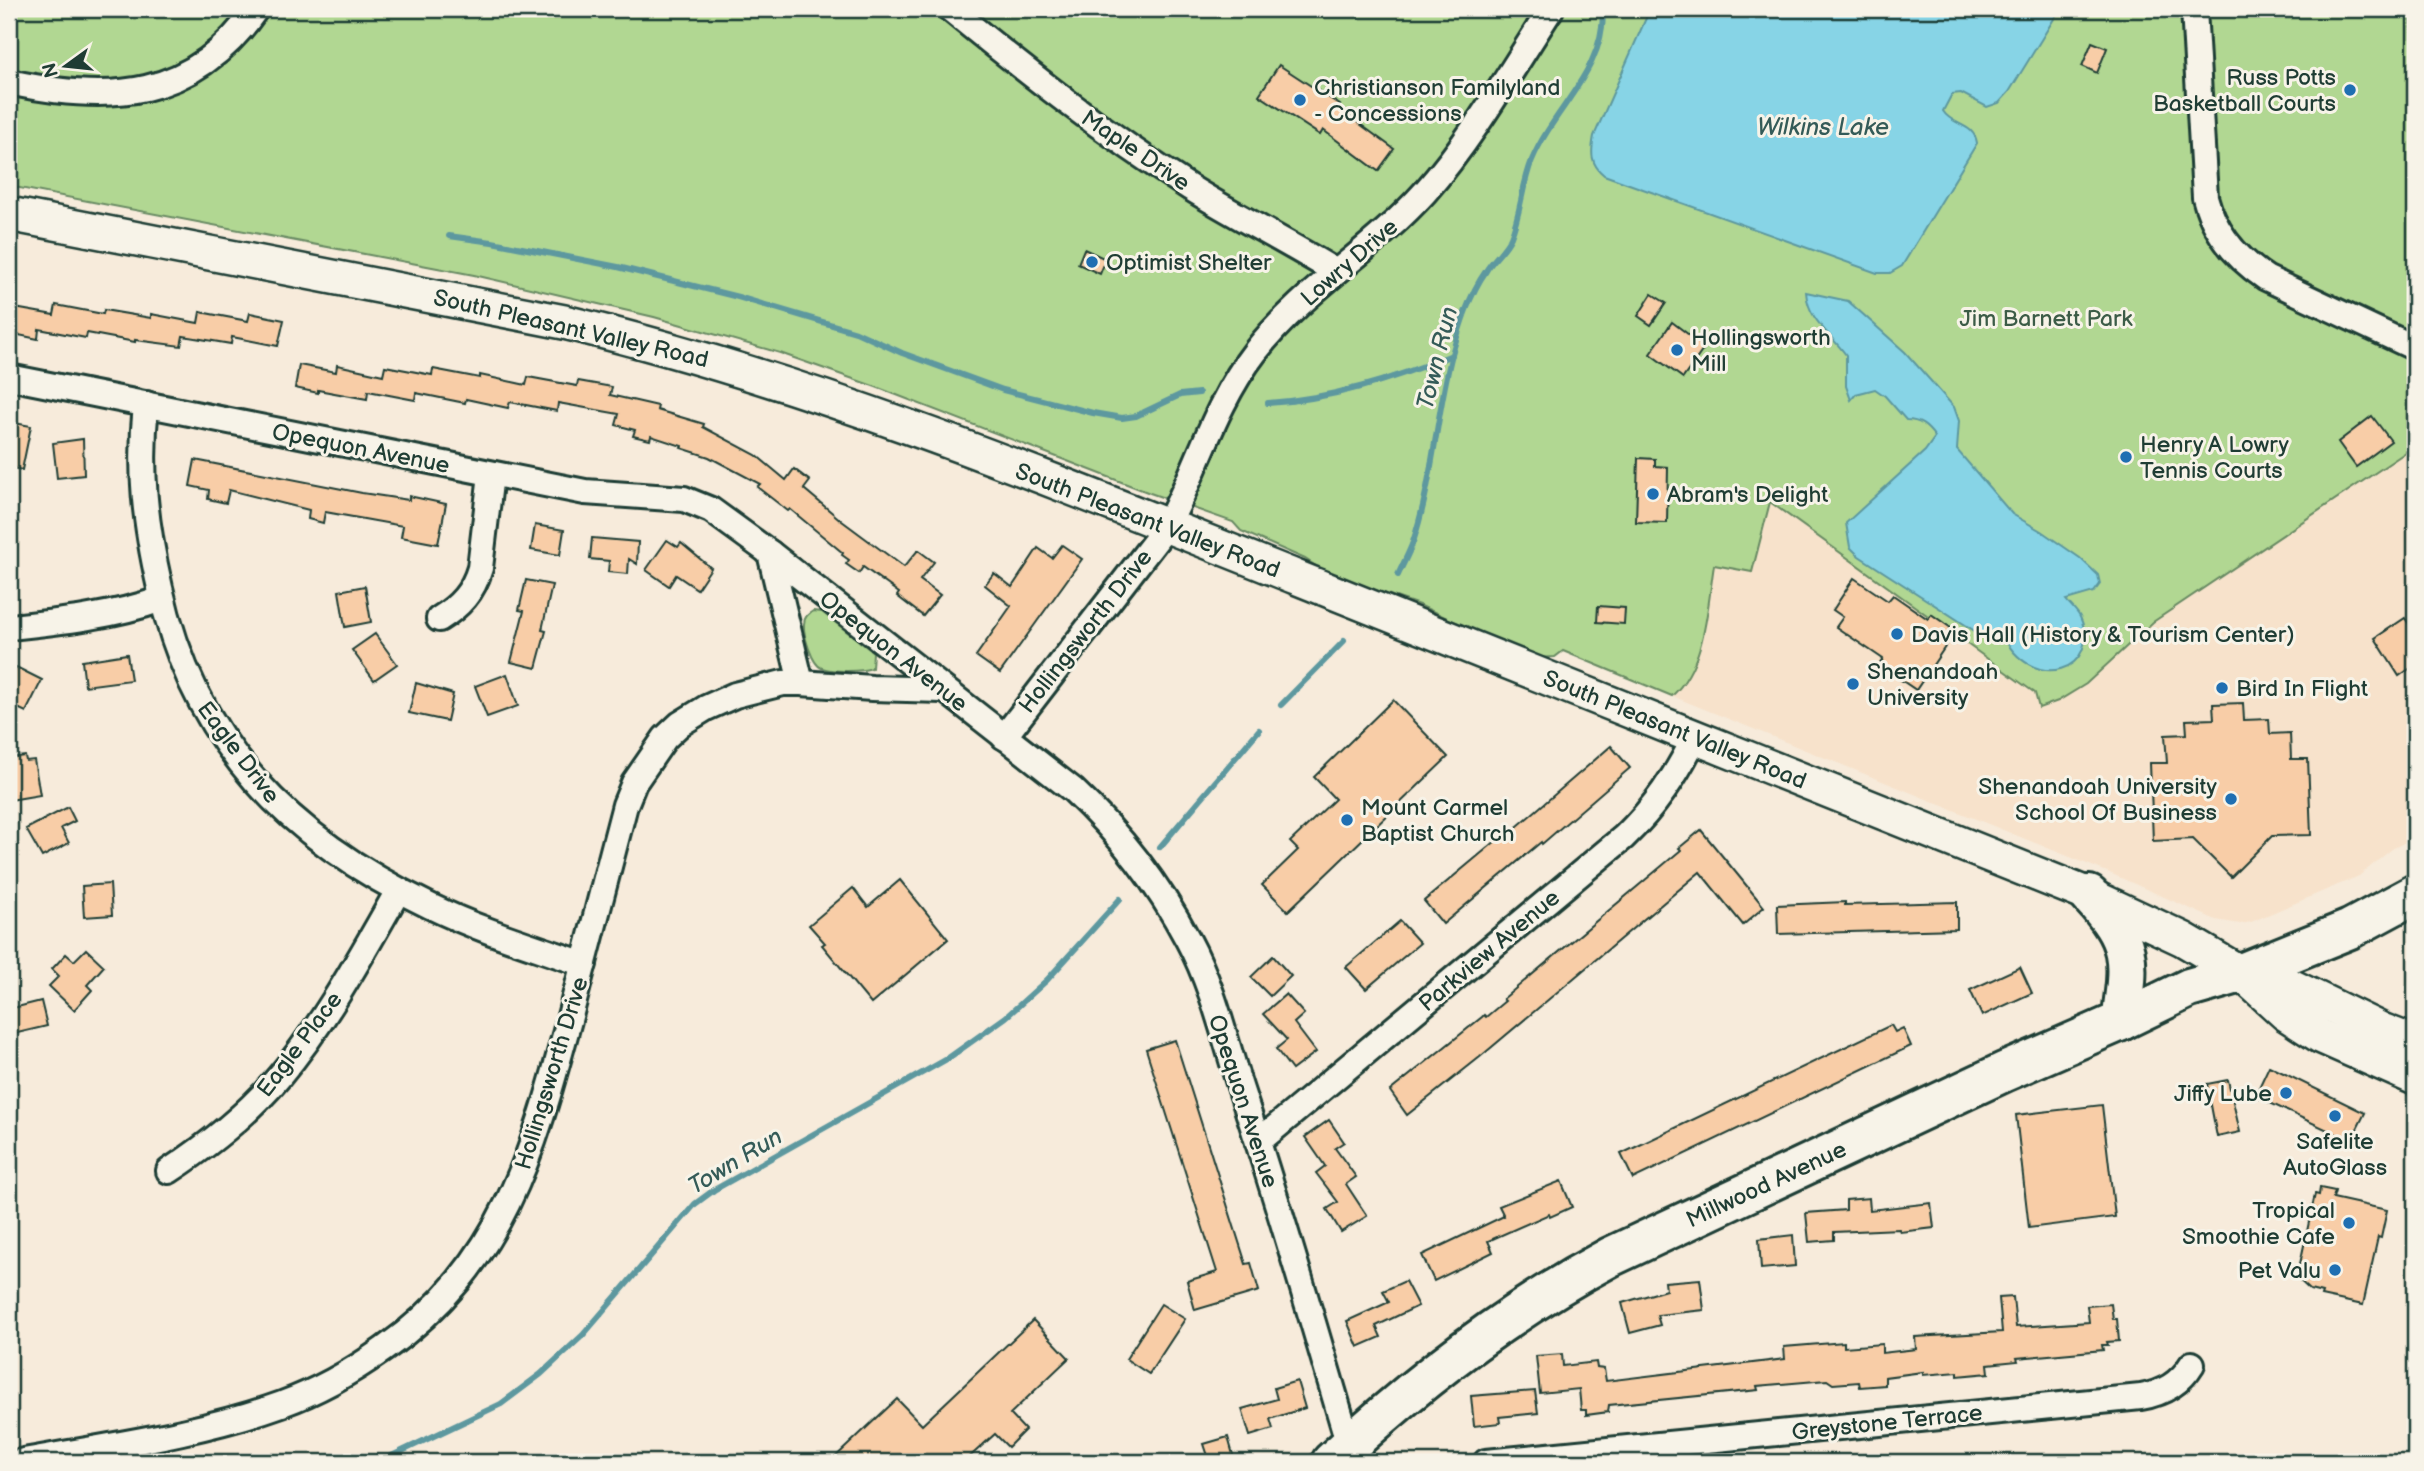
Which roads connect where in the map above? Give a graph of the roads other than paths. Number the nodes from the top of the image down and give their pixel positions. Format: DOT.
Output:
graph roads {
  1 [pos="256,9"];
  2 [pos="950,9"];
  3 [pos="1551,9"];
  4 [pos="2193,9"];
  5 [pos="9,82"];
  6 [pos="9,214"];
  7 [pos="1336,272"];
  8 [pos="2415,348"];
  9 [pos="9,377"];
  10 [pos="146,404"];
  11 [pos="491,474"];
  12 [pos="1167,526"];
  13 [pos="770,553"];
  14 [pos="162,598"];
  15 [pos="439,619"];
  16 [pos="9,627"];
  17 [pos="801,682"];
  18 [pos="942,690"];
  19 [pos="1004,737"];
  20 [pos="1695,737"];
  21 [pos="2415,867"];
  22 [pos="398,891"];
  23 [pos="2415,894"];
  24 [pos="2089,895"];
  25 [pos="583,964"];
  26 [pos="2241,973"];
  27 [pos="2121,1021"];
  28 [pos="2415,1043"];
  29 [pos="2415,1079"];
  30 [pos="1258,1142"];
  31 [pos="169,1171"];
  32 [pos="2193,1364"];
  33 [pos="1340,1454"];
  34 [pos="19,1462"];
  35 [pos="1486,1462"];
  1 -- 5 [label="street"];
  2 -- 7 [label="street, Maple Drive"];
  3 -- 7 [label="street, Lowry Drive"];
  4 -- 8 [label="street"];
  6 -- 12 [label="main road, South Pleasant Valley Road"];
  7 -- 12 [label="street, Lowry Drive"];
  9 -- 10 [label="street, Opequon Avenue"];
  10 -- 11 [label="street, Opequon Avenue"];
  10 -- 14 [label="street, Eagle Drive"];
  11 -- 13 [label="street, Opequon Avenue"];
  11 -- 15 [label="street"];
  12 -- 19 [label="street, Hollingsworth Drive"];
  12 -- 20 [label="main road, South Pleasant Valley Road"];
  13 -- 17 [label="street"];
  13 -- 18 [label="street, Opequon Avenue"];
  14 -- 16 [label="street"];
  14 -- 22 [label="street, Eagle Drive"];
  17 -- 18 [label="street, Hollingsworth Drive"];
  17 -- 25 [label="street, Hollingsworth Drive"];
  18 -- 19 [label="street, Opequon Avenue"];
  19 -- 30 [label="street, Opequon Avenue"];
  20 -- 24 [label="main road, South Pleasant Valley Road"];
  20 -- 30 [label="street, Parkview Avenue"];
  21 -- 26 [label="main road, Millwood Avenue"];
  22 -- 25 [label="street, Eagle Drive"];
  22 -- 31 [label="street, Eagle Place"];
  23 -- 26 [label="main road, Millwood Avenue"];
  24 -- 26 [label="main road, South Pleasant Valley Road"];
  24 -- 27 [label="main road"];
  25 -- 34 [label="street, Hollingsworth Drive"];
  26 -- 27 [label="main road, Millwood Avenue"];
  26 -- 28 [label="main road, South Pleasant Valley Road"];
  26 -- 29 [label="main road, South Pleasant Valley Road"];
  27 -- 33 [label="main road, Millwood Avenue"];
  30 -- 33 [label="street, Opequon Avenue"];
  32 -- 35 [label="street, Greystone Terrace"];
}
